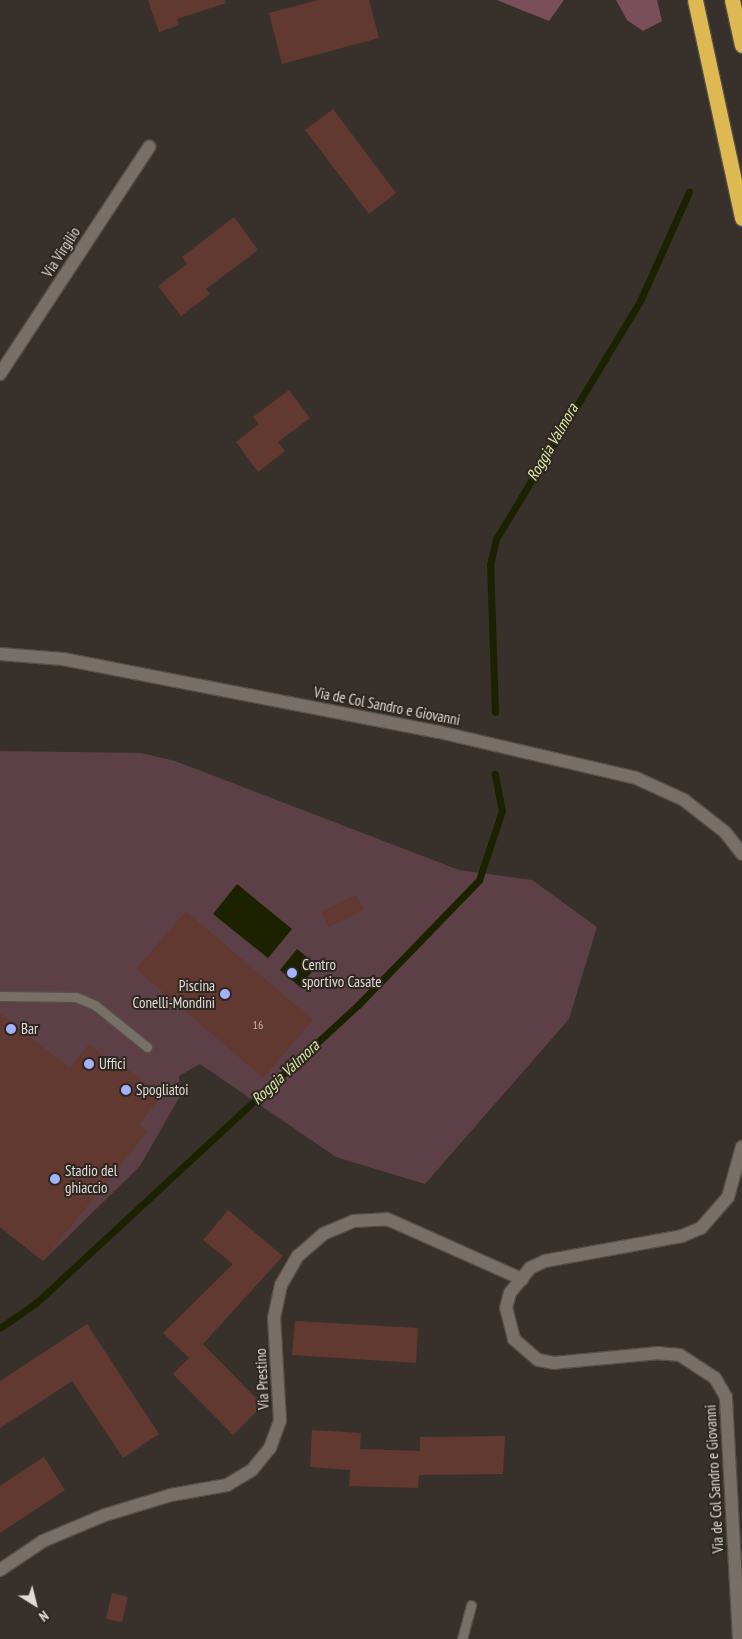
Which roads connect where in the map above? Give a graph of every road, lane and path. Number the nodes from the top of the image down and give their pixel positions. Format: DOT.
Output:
graph roads {
  1 [pos="694,0"];
  2 [pos="732,0"];
  3 [pos="742,45"];
  4 [pos="149,147"];
  5 [pos="742,218"];
  6 [pos="0,374"];
  7 [pos="0,654"];
  8 [pos="742,854"];
  9 [pos="0,996"];
  10 [pos="147,1047"];
  11 [pos="742,1147"];
  12 [pos="522,1278"];
  13 [pos="0,1570"];
  14 [pos="471,1605"];
  15 [pos="462,1639"];
  16 [pos="739,1639"];
  1 -- 5 [label="highway"];
  2 -- 3 [label="highway"];
  4 -- 6 [label="street, Via Virgilio"];
  7 -- 8 [label="street, Via de Col Sandro e Giovanni"];
  9 -- 10 [label="lane"];
  11 -- 12 [label="street, Via de Col Sandro e Giovanni"];
  12 -- 13 [label="street, Via Prestino"];
  12 -- 16 [label="street, Via de Col Sandro e Giovanni"];
  14 -- 15 [label="lane"];
}
